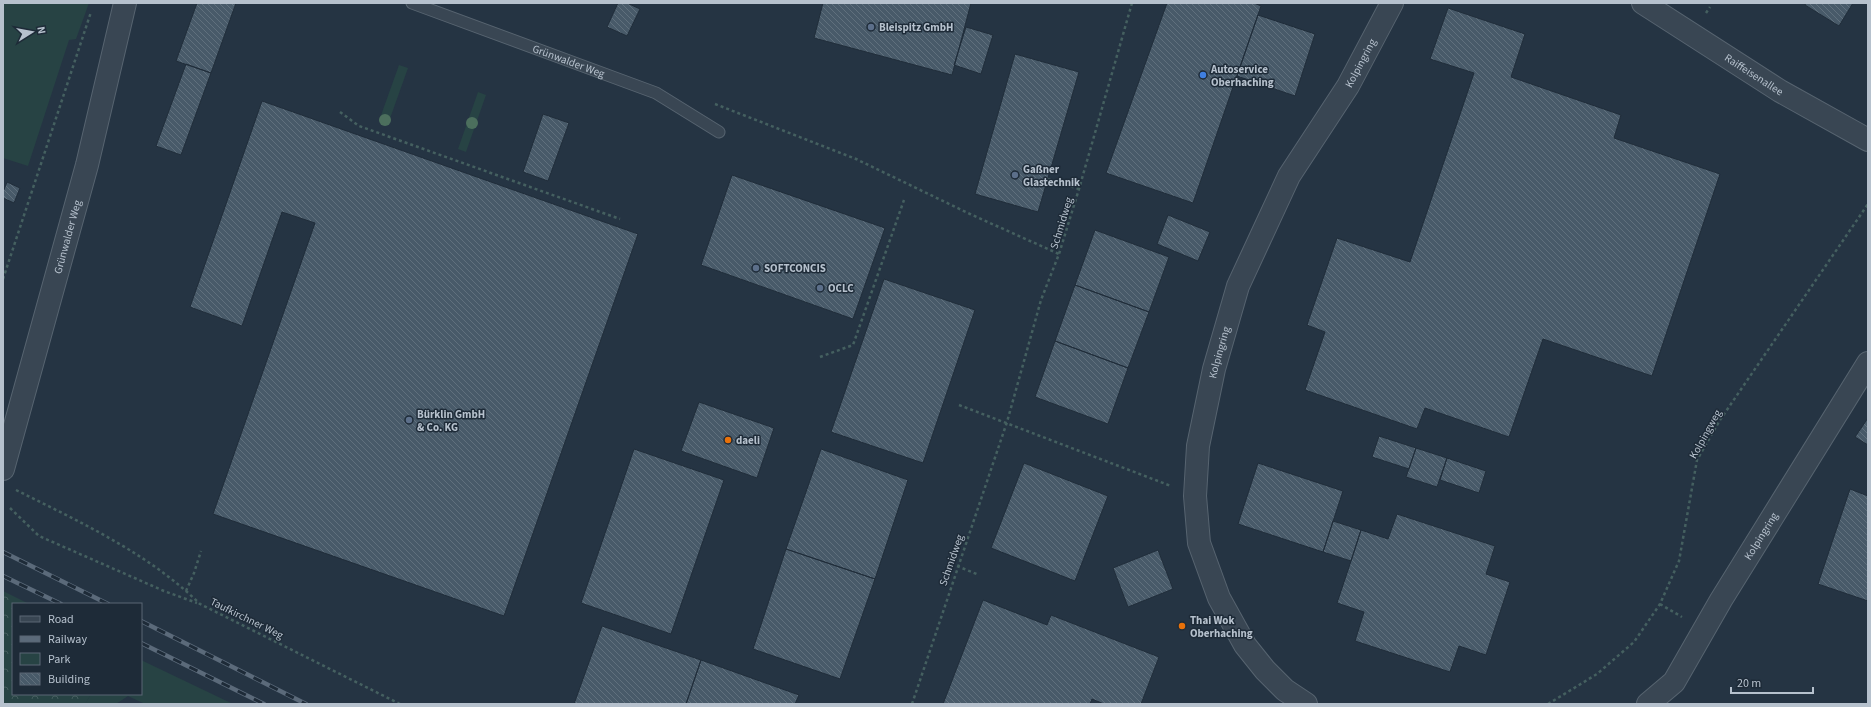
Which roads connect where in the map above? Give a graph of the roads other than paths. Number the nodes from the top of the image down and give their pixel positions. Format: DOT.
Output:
graph roads {
  1 [pos="125,3"];
  2 [pos="412,3"];
  3 [pos="1392,3"];
  4 [pos="1642,3"];
  5 [pos="719,132"];
  6 [pos="1868,140"];
  7 [pos="1868,363"];
  8 [pos="6,478"];
  9 [pos="1306,704"];
  10 [pos="1648,704"];
  1 -- 8 [label="street, Grünwalder Weg"];
  2 -- 5 [label="lane, Grünwalder Weg"];
  3 -- 9 [label="street, Kolpingring"];
  4 -- 6 [label="street, Raiffeisenallee"];
  7 -- 10 [label="street, Kolpingring"];
}
